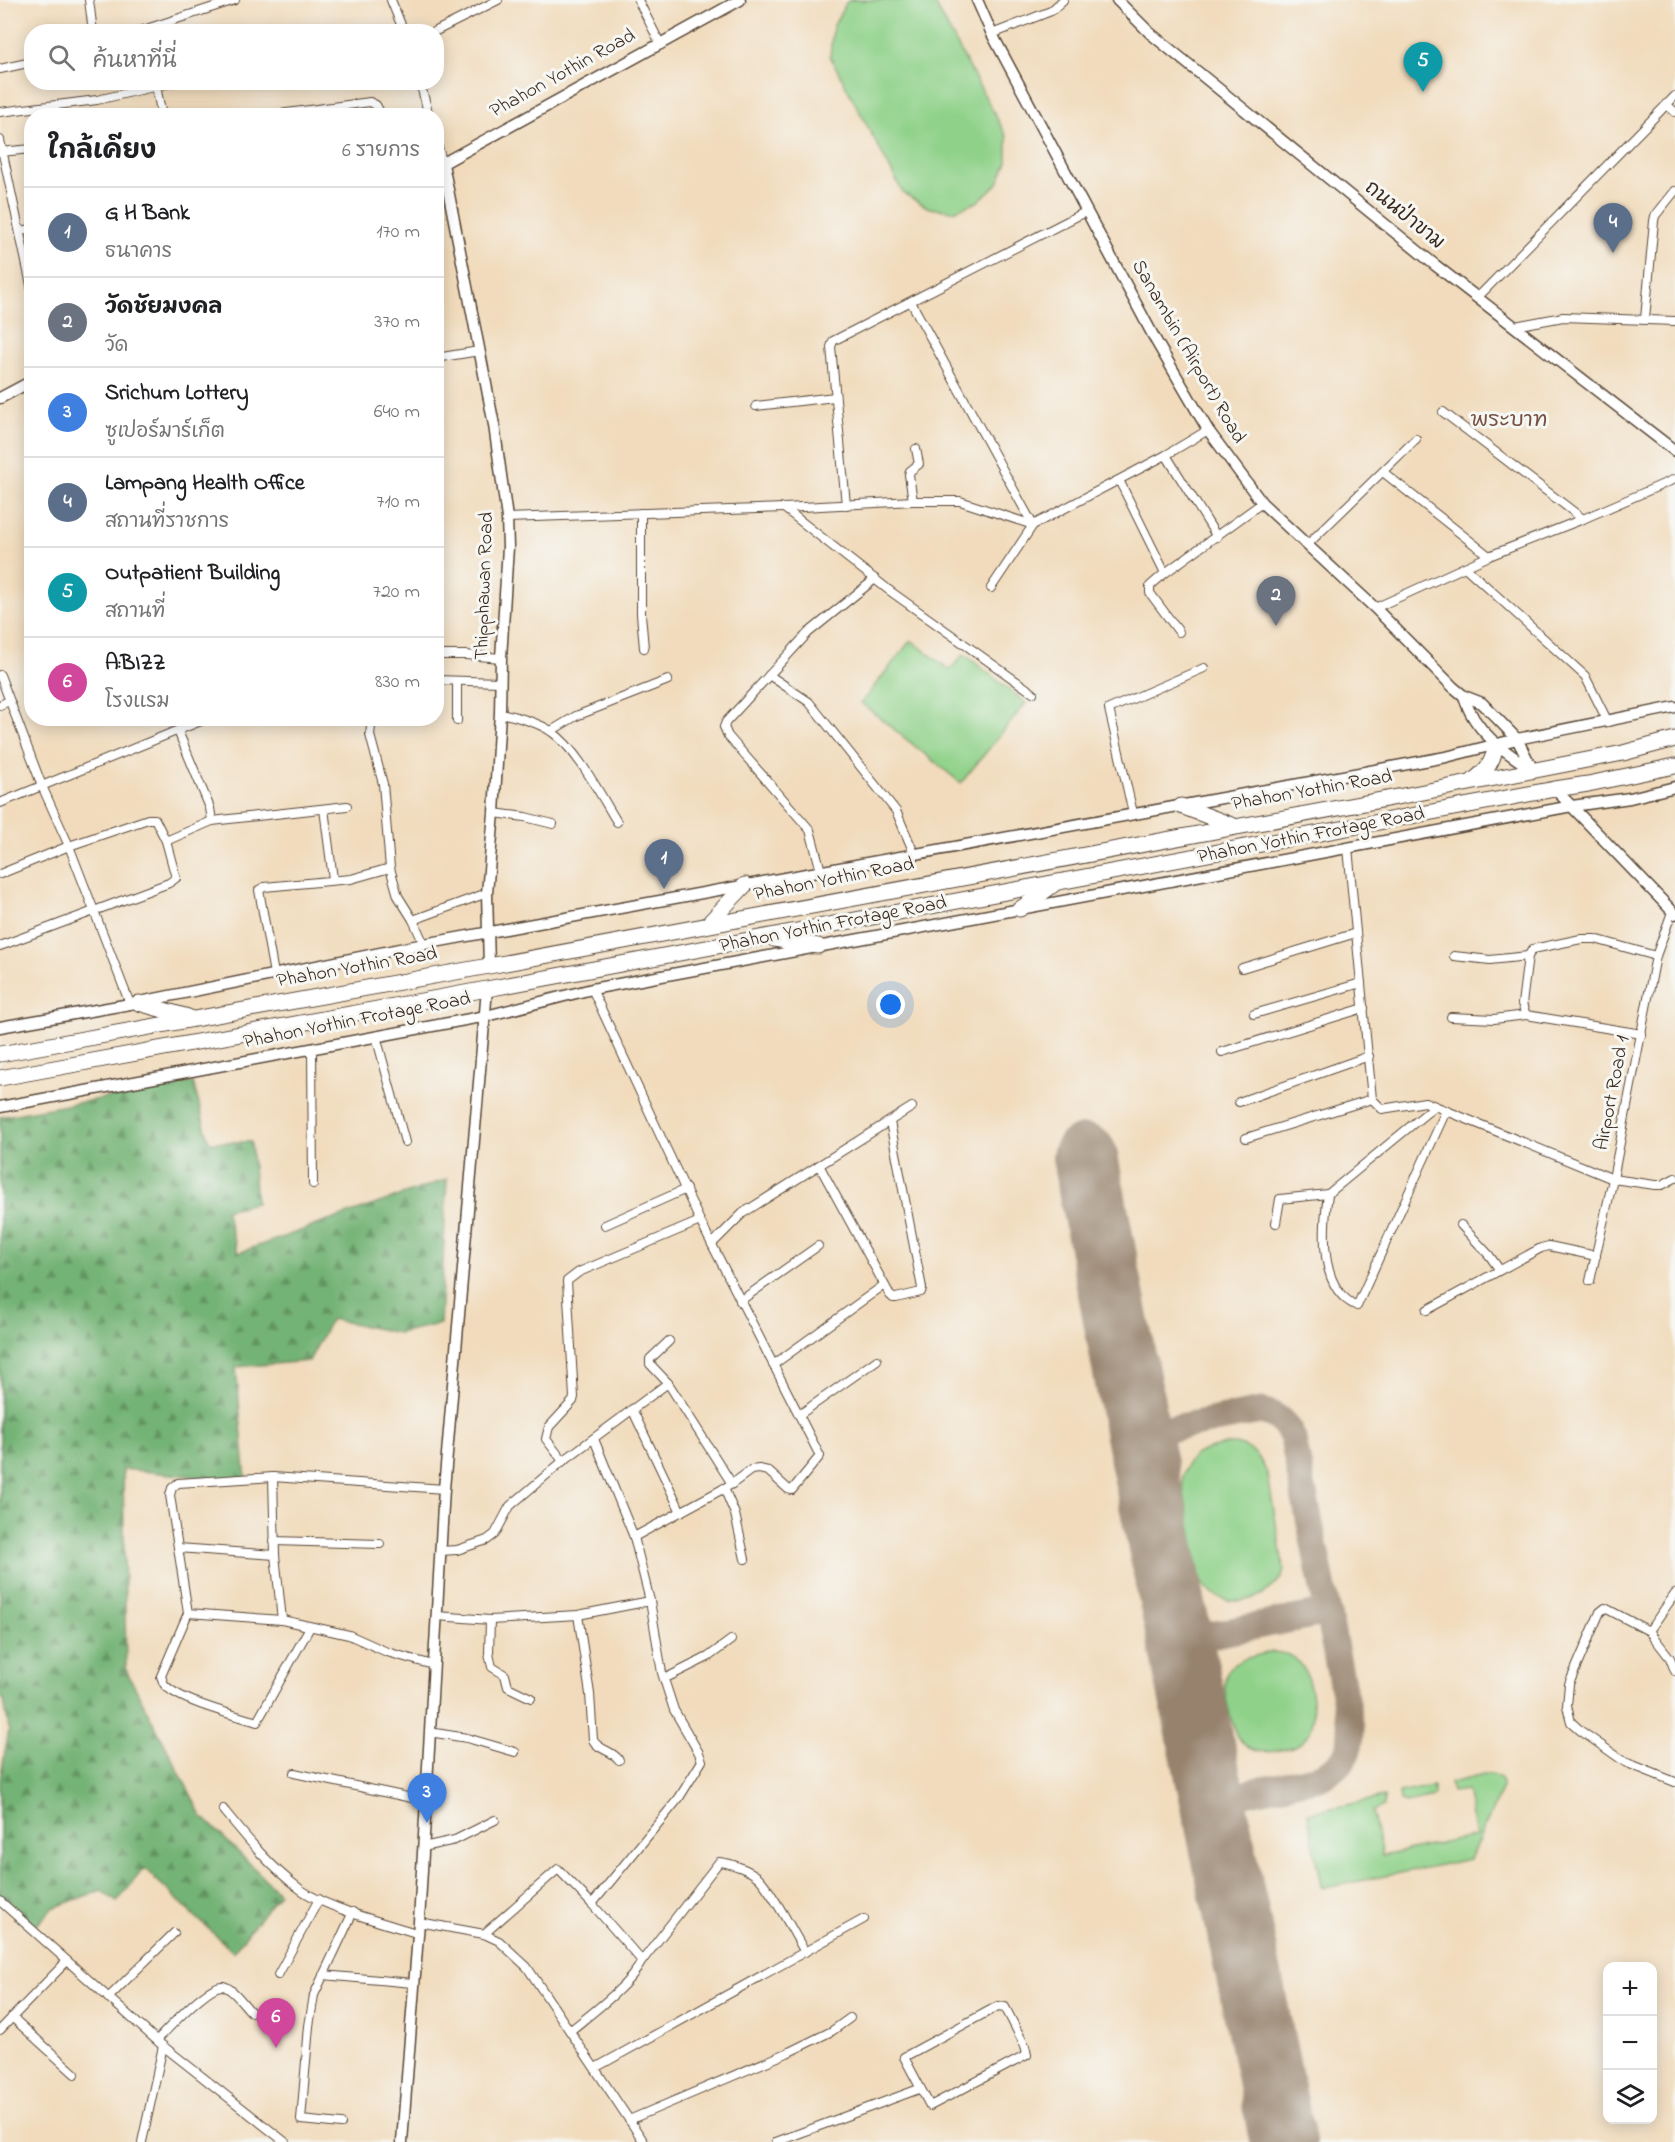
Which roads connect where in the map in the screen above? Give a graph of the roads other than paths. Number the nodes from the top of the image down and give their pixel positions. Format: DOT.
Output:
graph roads {
  1 [pos="89,0"];
  2 [pos="235,0"];
  3 [pos="391,0"];
  4 [pos="498,0"];
  5 [pos="638,0"];
  6 [pos="740,0"];
  7 [pos="977,0"];
  8 [pos="1063,0"];
  9 [pos="1117,0"];
  10 [pos="92,24"];
  11 [pos="162,24"];
  12 [pos="401,24"];
  13 [pos="444,27"];
  14 [pos="993,34"];
  15 [pos="661,45"];
  16 [pos="24,64"];
  17 [pos="0,69"];
  18 [pos="139,90"];
  19 [pos="157,90"];
  20 [pos="422,90"];
  21 [pos="1675,96"];
  22 [pos="1666,104"];
  23 [pos="32,108"];
  24 [pos="160,108"];
  25 [pos="325,108"];
  26 [pos="378,108"];
  27 [pos="427,108"];
  28 [pos="24,109"];
  29 [pos="0,112"];
  30 [pos="1675,112"];
  31 [pos="0,140"];
  32 [pos="24,150"];
  33 [pos="1,152"];
  34 [pos="444,163"];
  35 [pos="444,184"];
  36 [pos="1675,191"];
  37 [pos="1087,211"];
  38 [pos="24,230"];
  39 [pos="20,231"];
  40 [pos="24,251"];
  41 [pos="1478,297"];
  42 [pos="911,302"];
  43 [pos="1645,319"];
  44 [pos="1675,321"];
  45 [pos="1515,326"];
  46 [pos="479,351"];
  47 [pos="444,357"];
  48 [pos="24,385"];
  49 [pos="835,397"];
  50 [pos="0,398"];
  51 [pos="756,406"];
  52 [pos="1443,412"];
  53 [pos="1208,430"];
  54 [pos="1416,438"];
  55 [pos="916,449"];
  56 [pos="1675,451"];
  57 [pos="1166,455"];
  58 [pos="1383,472"];
  59 [pos="1675,479"];
  60 [pos="1119,480"];
  61 [pos="913,501"];
  62 [pos="1262,503"];
  63 [pos="846,505"];
  64 [pos="784,508"];
  65 [pos="641,513"];
  66 [pos="507,518"];
  67 [pos="1583,519"];
  68 [pos="1033,525"];
  69 [pos="1217,537"];
  70 [pos="1307,545"];
  71 [pos="1489,556"];
  72 [pos="1465,567"];
  73 [pos="1165,573"];
  74 [pos="875,579"];
  75 [pos="991,588"];
  76 [pos="1375,608"];
  77 [pos="1179,632"];
  78 [pos="644,648"];
  79 [pos="444,656"];
  80 [pos="501,658"];
  81 [pos="1204,669"];
  82 [pos="0,675"];
  83 [pos="769,675"];
  84 [pos="444,680"];
  85 [pos="668,680"];
  86 [pos="457,681"];
  87 [pos="500,682"];
  88 [pos="1033,693"];
  89 [pos="1464,696"];
  90 [pos="9,701"];
  91 [pos="0,705"];
  92 [pos="1675,707"];
  93 [pos="500,713"];
  94 [pos="457,721"];
  95 [pos="1608,722"];
  96 [pos="186,726"];
  97 [pos="371,726"];
  98 [pos="178,731"];
  99 [pos="551,731"];
  100 [pos="1517,739"];
  101 [pos="1675,739"];
  102 [pos="1496,746"];
  103 [pos="1675,766"];
  104 [pos="1533,770"];
  105 [pos="1472,782"];
  106 [pos="42,786"];
  107 [pos="1675,787"];
  108 [pos="1555,789"];
  109 [pos="0,803"];
  110 [pos="348,806"];
  111 [pos="1181,806"];
  112 [pos="1572,806"];
  113 [pos="324,809"];
  114 [pos="494,813"];
  115 [pos="1133,813"];
  116 [pos="212,821"];
  117 [pos="617,822"];
  118 [pos="553,825"];
  119 [pos="1236,827"];
  120 [pos="166,841"];
  121 [pos="69,846"];
  122 [pos="1348,848"];
  123 [pos="914,854"];
  124 [pos="390,868"];
  125 [pos="820,871"];
  126 [pos="0,874"];
  127 [pos="333,879"];
  128 [pos="1058,882"];
  129 [pos="745,885"];
  130 [pos="487,893"];
  131 [pos="1020,909"];
  132 [pos="94,910"];
  133 [pos="1673,913"];
  134 [pos="412,920"];
  135 [pos="707,925"];
  136 [pos="487,933"];
  137 [pos="1356,933"];
  138 [pos="763,937"];
  139 [pos="424,944"];
  140 [pos="0,946"];
  141 [pos="818,946"];
  142 [pos="1454,956"];
  143 [pos="1528,956"];
  144 [pos="1656,956"];
  145 [pos="489,966"];
  146 [pos="1242,968"];
  147 [pos="274,974"];
  148 [pos="1361,983"];
  149 [pos="592,988"];
  150 [pos="487,989"];
  151 [pos="134,1004"];
  152 [pos="1364,1008"];
  153 [pos="1254,1014"];
  154 [pos="1526,1015"];
  155 [pos="486,1016"];
  156 [pos="1451,1017"];
  157 [pos="192,1018"];
  158 [pos="0,1027"];
  159 [pos="1642,1034"];
  160 [pos="376,1036"];
  161 [pos="312,1048"];
  162 [pos="1222,1052"];
  163 [pos="0,1054"];
  164 [pos="1368,1056"];
  165 [pos="0,1078"];
  166 [pos="1372,1098"];
  167 [pos="1239,1101"];
  168 [pos="1435,1106"];
  169 [pos="0,1107"];
  170 [pos="912,1107"];
  171 [pos="1446,1111"];
  172 [pos="890,1122"];
  173 [pos="1246,1138"];
  174 [pos="405,1142"];
  175 [pos="819,1166"];
  176 [pos="1675,1178"];
  177 [pos="1613,1179"];
  178 [pos="313,1184"];
  179 [pos="686,1189"];
  180 [pos="1328,1194"];
  181 [pos="700,1221"];
  182 [pos="1276,1223"];
  183 [pos="604,1225"];
  184 [pos="1461,1225"];
  185 [pos="712,1244"];
  186 [pos="818,1246"];
  187 [pos="1596,1256"];
  188 [pos="1498,1269"];
  189 [pos="1590,1281"];
  190 [pos="884,1285"];
  191 [pos="740,1301"];
  192 [pos="1427,1310"];
  193 [pos="669,1341"];
  194 [pos="877,1360"];
  195 [pos="773,1365"];
  196 [pos="668,1383"];
  197 [pos="632,1409"];
  198 [pos="799,1415"];
  199 [pos="594,1439"];
  200 [pos="563,1461"];
  201 [pos="273,1477"];
  202 [pos="728,1486"];
  203 [pos="444,1489"];
  204 [pos="681,1512"];
  205 [pos="634,1537"];
  206 [pos="274,1541"];
  207 [pos="380,1544"];
  208 [pos="178,1548"];
  209 [pos="440,1551"];
  210 [pos="275,1555"];
  211 [pos="745,1559"];
  212 [pos="1675,1594"];
  213 [pos="650,1601"];
  214 [pos="188,1613"];
  215 [pos="578,1615"];
  216 [pos="437,1616"];
  217 [pos="282,1620"];
  218 [pos="490,1620"];
  219 [pos="310,1627"];
  220 [pos="1649,1631"];
  221 [pos="731,1640"];
  222 [pos="433,1665"];
  223 [pos="1675,1671"];
  224 [pos="664,1679"];
  225 [pos="531,1698"];
  226 [pos="429,1732"];
  227 [pos="515,1752"];
  228 [pos="619,1760"];
  229 [pos="294,1773"];
  230 [pos="1675,1782"];
  231 [pos="426,1801"];
  232 [pos="223,1809"];
  233 [pos="495,1820"];
  234 [pos="423,1847"];
  235 [pos="319,1899"];
  236 [pos="0,1901"];
  237 [pos="592,1904"];
  238 [pos="353,1912"];
  239 [pos="864,1919"];
  240 [pos="418,1928"];
  241 [pos="174,1933"];
  242 [pos="484,1934"];
  243 [pos="805,1952"];
  244 [pos="67,1961"];
  245 [pos="642,1961"];
  246 [pos="278,1975"];
  247 [pos="323,1975"];
  248 [pos="413,1983"];
  249 [pos="108,1998"];
  250 [pos="251,2012"];
  251 [pos="12,2017"];
  252 [pos="850,2018"];
  253 [pos="0,2030"];
  254 [pos="570,2031"];
  255 [pos="160,2043"];
  256 [pos="594,2068"];
  257 [pos="75,2074"];
  258 [pos="920,2089"];
  259 [pos="629,2120"];
  260 [pos="341,2124"];
  261 [pos="142,2142"];
  262 [pos="285,2142"];
  263 [pos="402,2142"];
  264 [pos="644,2142"];
  265 [pos="776,2142"];
  1 -- 10 [label="street"];
  2 -- 11 [label="street"];
  3 -- 12 [label="street"];
  4 -- 13 [label="street"];
  5 -- 15 [label="street"];
  6 -- 15 [label="main road, Phahon Yothin Road"];
  7 -- 14 [label="main road, Sanambin (Airport) Road"];
  8 -- 14 [label="street"];
  9 -- 41 [label="main road, ถนนป่าขาม"];
  14 -- 37 [label="main road, Sanambin (Airport) Road"];
  15 -- 34 [label="main road, Phahon Yothin Road"];
  16 -- 17 [label="street"];
  18 -- 23 [label="street"];
  19 -- 24 [label="street"];
  20 -- 27 [label="street"];
  21 -- 22 [label="street"];
  22 -- 30 [label="street"];
  22 -- 41 [label="street"];
  25 -- 26 [label="street"];
  28 -- 29 [label="street"];
  31 -- 33 [label="street"];
  32 -- 33 [label="street"];
  33 -- 39 [label="street"];
  35 -- 46 [label="main road, Thipphawan Road"];
  36 -- 43 [label="street"];
  37 -- 42 [label="street"];
  37 -- 53 [label="main road, Sanambin (Airport) Road"];
  38 -- 39 [label="street"];
  39 -- 40 [label="street"];
  41 -- 45 [label="main road, ถนนป่าขาม"];
  42 -- 49 [label="street"];
  42 -- 68 [label="street"];
  43 -- 44 [label="street"];
  43 -- 45 [label="street"];
  45 -- 56 [label="main road, ถนนป่าขาม"];
  46 -- 47 [label="street"];
  46 -- 66 [label="main road, Thipphawan Road"];
  48 -- 50 [label="main road"];
  49 -- 51 [label="street"];
  49 -- 63 [label="street"];
  52 -- 67 [label="street"];
  53 -- 57 [label="street"];
  53 -- 62 [label="main road, Sanambin (Airport) Road"];
  54 -- 58 [label="street"];
  55 -- 61 [label="street"];
  57 -- 60 [label="street"];
  57 -- 69 [label="street"];
  58 -- 70 [label="street"];
  58 -- 71 [label="street"];
  59 -- 67 [label="street"];
  60 -- 68 [label="street"];
  60 -- 73 [label="street"];
  61 -- 63 [label="street"];
  61 -- 68 [label="street"];
  62 -- 69 [label="street"];
  62 -- 70 [label="main road, Sanambin (Airport) Road"];
  63 -- 64 [label="street"];
  64 -- 65 [label="street"];
  64 -- 74 [label="street"];
  65 -- 66 [label="street"];
  65 -- 78 [label="street"];
  66 -- 80 [label="main road, Thipphawan Road"];
  67 -- 71 [label="street"];
  68 -- 75 [label="street"];
  69 -- 73 [label="street"];
  70 -- 76 [label="main road, Sanambin (Airport) Road"];
  71 -- 72 [label="street"];
  72 -- 76 [label="street"];
  72 -- 95 [label="street"];
  73 -- 77 [label="street"];
  74 -- 83 [label="street"];
  74 -- 88 [label="street"];
  76 -- 89 [label="main road, Sanambin (Airport) Road"];
  79 -- 80 [label="street"];
  80 -- 87 [label="main road, Thipphawan Road"];
  81 -- 115 [label="street"];
  82 -- 90 [label="street"];
  83 -- 123 [label="street"];
  83 -- 125 [label="street"];
  84 -- 86 [label="street"];
  85 -- 99 [label="street"];
  86 -- 87 [label="street"];
  86 -- 94 [label="street"];
  87 -- 93 [label="main road, Thipphawan Road"];
  89 -- 100 [label="main road, Sanambin (Airport) Road"];
  89 -- 102 [label="main road, Sanambin (Airport) Road"];
  90 -- 91 [label="street"];
  90 -- 106 [label="street"];
  92 -- 95 [label="main road"];
  93 -- 99 [label="street"];
  93 -- 114 [label="main road, Thipphawan Road"];
  95 -- 100 [label="main road"];
  96 -- 98 [label="street"];
  97 -- 124 [label="street"];
  98 -- 106 [label="street"];
  98 -- 116 [label="street"];
  99 -- 117 [label="street"];
  100 -- 102 [label="main road"];
  100 -- 104 [label="main road, Sanambin (Airport) Road"];
  101 -- 104 [label="highway, Phahon Yothin Road"];
  102 -- 104 [label="main road, Sanambin (Airport) Road"];
  102 -- 105 [label="highway"];
  102 -- 111 [label="main road"];
  103 -- 108 [label="highway"];
  104 -- 105 [label="highway, Phahon Yothin Road"];
  104 -- 108 [label="highway"];
  105 -- 119 [label="highway, Phahon Yothin Road"];
  106 -- 109 [label="street"];
  106 -- 121 [label="street"];
  107 -- 112 [label="main road, Phahon Yothin Frotage Road"];
  108 -- 112 [label="main road"];
  108 -- 128 [label="highway"];
  110 -- 113 [label="street"];
  111 -- 115 [label="main road"];
  111 -- 119 [label="highway"];
  112 -- 122 [label="main road, Phahon Yothin Frotage Road"];
  112 -- 133 [label="main road"];
  113 -- 116 [label="street"];
  113 -- 127 [label="street"];
  114 -- 118 [label="street"];
  114 -- 130 [label="main road, Thipphawan Road"];
  115 -- 123 [label="main road"];
  116 -- 120 [label="street"];
  119 -- 135 [label="highway, Phahon Yothin Road"];
  120 -- 121 [label="street"];
  120 -- 132 [label="street"];
  121 -- 126 [label="street"];
  121 -- 132 [label="street"];
  122 -- 131 [label="main road, Phahon Yothin Frotage Road"];
  122 -- 137 [label="street"];
  123 -- 125 [label="main road"];
  124 -- 127 [label="street"];
  124 -- 134 [label="street"];
  125 -- 129 [label="main road"];
  127 -- 147 [label="street"];
  128 -- 131 [label="highway"];
  128 -- 138 [label="highway"];
  129 -- 135 [label="highway"];
  129 -- 136 [label="main road"];
  130 -- 134 [label="street"];
  130 -- 136 [label="main road, Thipphawan Road"];
  131 -- 141 [label="main road, Phahon Yothin Frotage Road"];
  132 -- 140 [label="street"];
  132 -- 151 [label="street"];
  133 -- 144 [label="street, Airport Road 1"];
  134 -- 139 [label="street"];
  135 -- 145 [label="highway, Phahon Yothin Road"];
  136 -- 139 [label="main road"];
  136 -- 145 [label="main road, Thipphawan Road"];
  137 -- 146 [label="street"];
  137 -- 148 [label="street"];
  138 -- 141 [label="highway"];
  138 -- 150 [label="highway"];
  139 -- 147 [label="main road"];
  141 -- 149 [label="main road, Phahon Yothin Frotage Road"];
  142 -- 143 [label="street"];
  143 -- 144 [label="street"];
  143 -- 154 [label="street"];
  144 -- 159 [label="street, Airport Road 1"];
  145 -- 150 [label="highway"];
  145 -- 157 [label="highway, Phahon Yothin Road"];
  147 -- 151 [label="main road"];
  148 -- 152 [label="street"];
  148 -- 153 [label="street"];
  149 -- 155 [label="main road, Phahon Yothin Frotage Road"];
  149 -- 179 [label="street"];
  150 -- 155 [label="main road"];
  150 -- 165 [label="highway"];
  151 -- 157 [label="highway"];
  151 -- 158 [label="main road"];
  152 -- 162 [label="street"];
  152 -- 164 [label="street"];
  154 -- 156 [label="street"];
  154 -- 159 [label="street"];
  155 -- 160 [label="main road, Phahon Yothin Frotage Road"];
  155 -- 203 [label="main road"];
  157 -- 163 [label="highway, Phahon Yothin Road"];
  159 -- 177 [label="street, Airport Road 1"];
  160 -- 161 [label="main road, Phahon Yothin Frotage Road"];
  160 -- 174 [label="street"];
  161 -- 169 [label="main road, Phahon Yothin Frotage Road"];
  161 -- 178 [label="street"];
  164 -- 166 [label="street"];
  164 -- 167 [label="street"];
  166 -- 168 [label="street"];
  166 -- 173 [label="street"];
  168 -- 171 [label="street"];
  168 -- 180 [label="street"];
  170 -- 172 [label="street"];
  171 -- 177 [label="street"];
  171 -- 180 [label="street"];
  172 -- 175 [label="street"];
  172 -- 190 [label="street"];
  175 -- 185 [label="street"];
  175 -- 190 [label="street"];
  176 -- 177 [label="street"];
  177 -- 187 [label="street, Airport Road 1"];
  179 -- 181 [label="street"];
  179 -- 183 [label="street"];
  180 -- 182 [label="street"];
  181 -- 185 [label="street"];
  181 -- 200 [label="street"];
  184 -- 188 [label="street"];
  185 -- 191 [label="street"];
  186 -- 191 [label="street"];
  187 -- 188 [label="street"];
  187 -- 189 [label="street, Airport Road 1"];
  188 -- 192 [label="street"];
  190 -- 195 [label="street"];
  191 -- 195 [label="street"];
  193 -- 196 [label="street"];
  194 -- 198 [label="street"];
  195 -- 198 [label="street"];
  196 -- 197 [label="street"];
  196 -- 202 [label="street"];
  197 -- 199 [label="street"];
  197 -- 204 [label="street"];
  198 -- 202 [label="street"];
  199 -- 200 [label="street"];
  199 -- 205 [label="street"];
  200 -- 209 [label="street"];
  201 -- 203 [label="street"];
  201 -- 206 [label="street"];
  201 -- 208 [label="street"];
  202 -- 204 [label="street"];
  202 -- 211 [label="street"];
  203 -- 209 [label="main road"];
  204 -- 205 [label="street"];
  205 -- 213 [label="street"];
  206 -- 207 [label="street"];
  206 -- 210 [label="street"];
  208 -- 210 [label="street"];
  208 -- 214 [label="street"];
  209 -- 216 [label="main road"];
  210 -- 217 [label="street"];
  212 -- 220 [label="street"];
  213 -- 215 [label="street"];
  213 -- 224 [label="street"];
  214 -- 217 [label="street"];
  214 -- 219 [label="street"];
  215 -- 218 [label="street"];
  215 -- 228 [label="street"];
  216 -- 218 [label="street"];
  216 -- 222 [label="main road"];
  217 -- 219 [label="street"];
  218 -- 225 [label="street"];
  219 -- 222 [label="street"];
  220 -- 223 [label="street"];
  220 -- 230 [label="street"];
  221 -- 224 [label="street"];
  222 -- 226 [label="main road"];
  224 -- 237 [label="street"];
  226 -- 227 [label="street"];
  226 -- 231 [label="main road"];
  229 -- 231 [label="street"];
  231 -- 234 [label="main road"];
  232 -- 235 [label="street"];
  233 -- 234 [label="street"];
  234 -- 240 [label="main road"];
  235 -- 238 [label="street"];
  235 -- 246 [label="street"];
  236 -- 244 [label="street"];
  237 -- 242 [label="street"];
  237 -- 245 [label="street"];
  238 -- 240 [label="street"];
  238 -- 247 [label="street"];
  239 -- 243 [label="street"];
  240 -- 242 [label="street"];
  240 -- 248 [label="main road"];
  241 -- 249 [label="street"];
  242 -- 254 [label="street"];
  243 -- 245 [label="street"];
  243 -- 256 [label="street"];
  244 -- 249 [label="street"];
  244 -- 251 [label="street"];
  245 -- 254 [label="street"];
  247 -- 248 [label="street"];
  247 -- 260 [label="street"];
  248 -- 263 [label="main road"];
  249 -- 255 [label="street"];
  250 -- 255 [label="street"];
  251 -- 253 [label="street"];
  251 -- 257 [label="street"];
  252 -- 259 [label="street"];
  254 -- 256 [label="street"];
  255 -- 261 [label="street"];
  255 -- 262 [label="street"];
  256 -- 259 [label="street"];
  258 -- 258 [label="street"];
  258 -- 265 [label="street"];
  259 -- 264 [label="street"];
}
